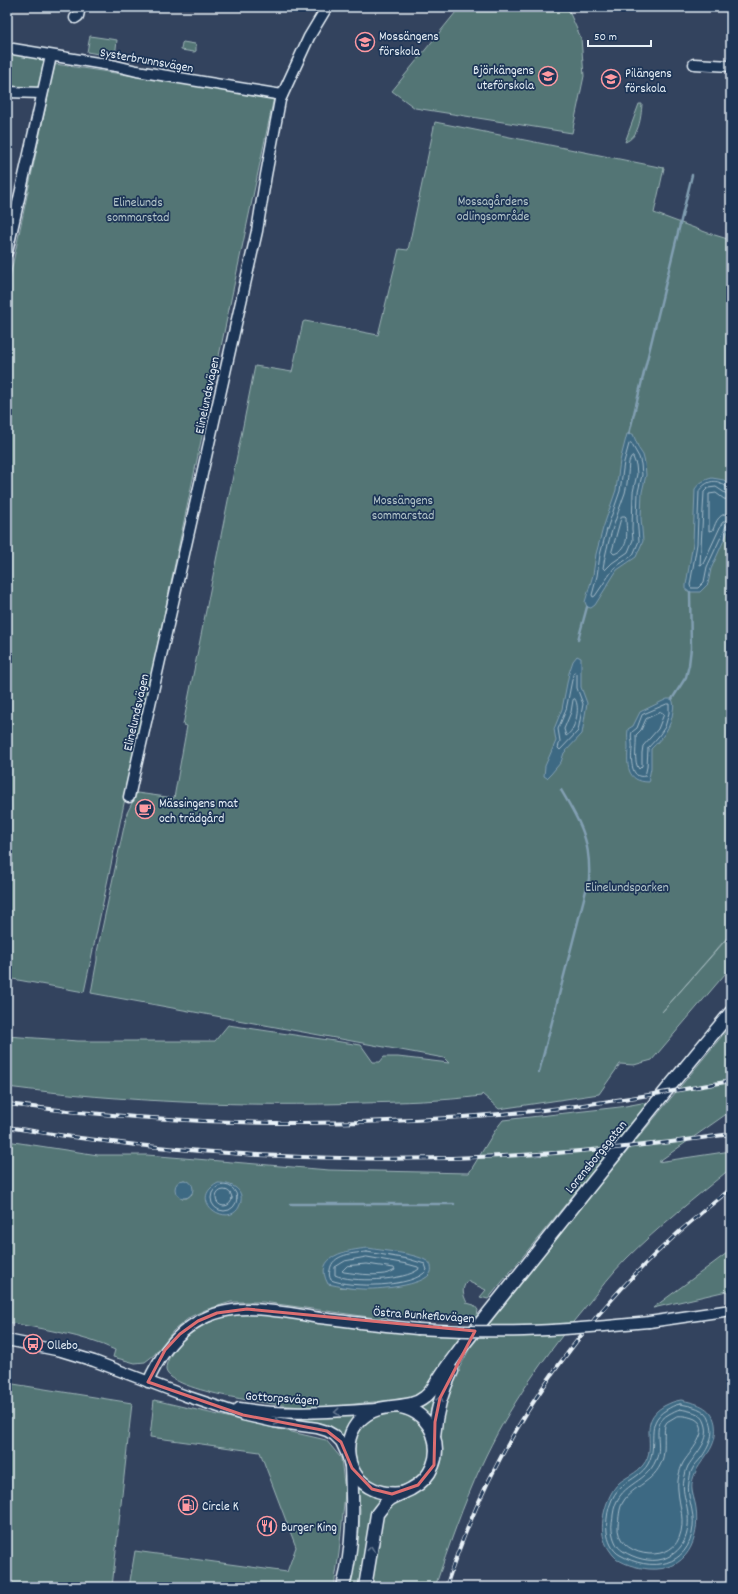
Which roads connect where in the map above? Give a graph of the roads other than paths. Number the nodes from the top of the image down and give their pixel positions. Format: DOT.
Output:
graph roads {
  1 [pos="80,7"];
  2 [pos="327,7"];
  3 [pos="76,18"];
  4 [pos="7,48"];
  5 [pos="51,56"];
  6 [pos="694,64"];
  7 [pos="731,66"];
  8 [pos="7,92"];
  9 [pos="42,93"];
  10 [pos="282,95"];
  11 [pos="7,252"];
  12 [pos="129,797"];
  13 [pos="731,1012"];
  14 [pos="731,1310"];
  15 [pos="482,1320"];
  16 [pos="7,1340"];
  17 [pos="148,1382"];
  18 [pos="186,1396"];
  19 [pos="394,1406"];
  20 [pos="376,1409"];
  21 [pos="434,1437"];
  22 [pos="350,1462"];
  23 [pos="403,1493"];
  24 [pos="344,1587"];
  25 [pos="365,1587"];
  1 -- 3 [label="street"];
  2 -- 10 [label="street, Elinelundsvägen"];
  4 -- 5 [label="street, Systerbrunnsvägen"];
  5 -- 9 [label="street"];
  5 -- 10 [label="street, Systerbrunnsvägen"];
  6 -- 7 [label="street"];
  8 -- 9 [label="street"];
  9 -- 11 [label="street"];
  10 -- 12 [label="street, Elinelundsvägen"];
  13 -- 15 [label="main road, Lorensborgsgatan"];
  14 -- 17 [label="street, Östra Bunkeflovägen, bridge"];
  15 -- 19 [label="main road, Lorensborgsgatan"];
  21 -- 15 [label="main road, Lorensborgsgatan, one-way"];
  16 -- 17 [label="street, Gottorpsvägen"];
  17 -- 18 [label="street, Gottorpsvägen"];
  20 -- 18 [label="street, Gottorpsvägen, one-way"];
  18 -- 22 [label="street, Gottorpsvägen, one-way"];
  19 -- 20 [label="main road, Lorensborgsgatan"];
  19 -- 21 [label="main road, Lorensborgsgatan"];
  20 -- 22 [label="main road, Lorensborgsgatan"];
  21 -- 23 [label="main road, Lorensborgsgatan"];
  22 -- 23 [label="main road"];
  22 -- 24 [label="main road, Lorensborgsgatan"];
  25 -- 23 [label="main road, Lorensborgsgatan, one-way"];
}
